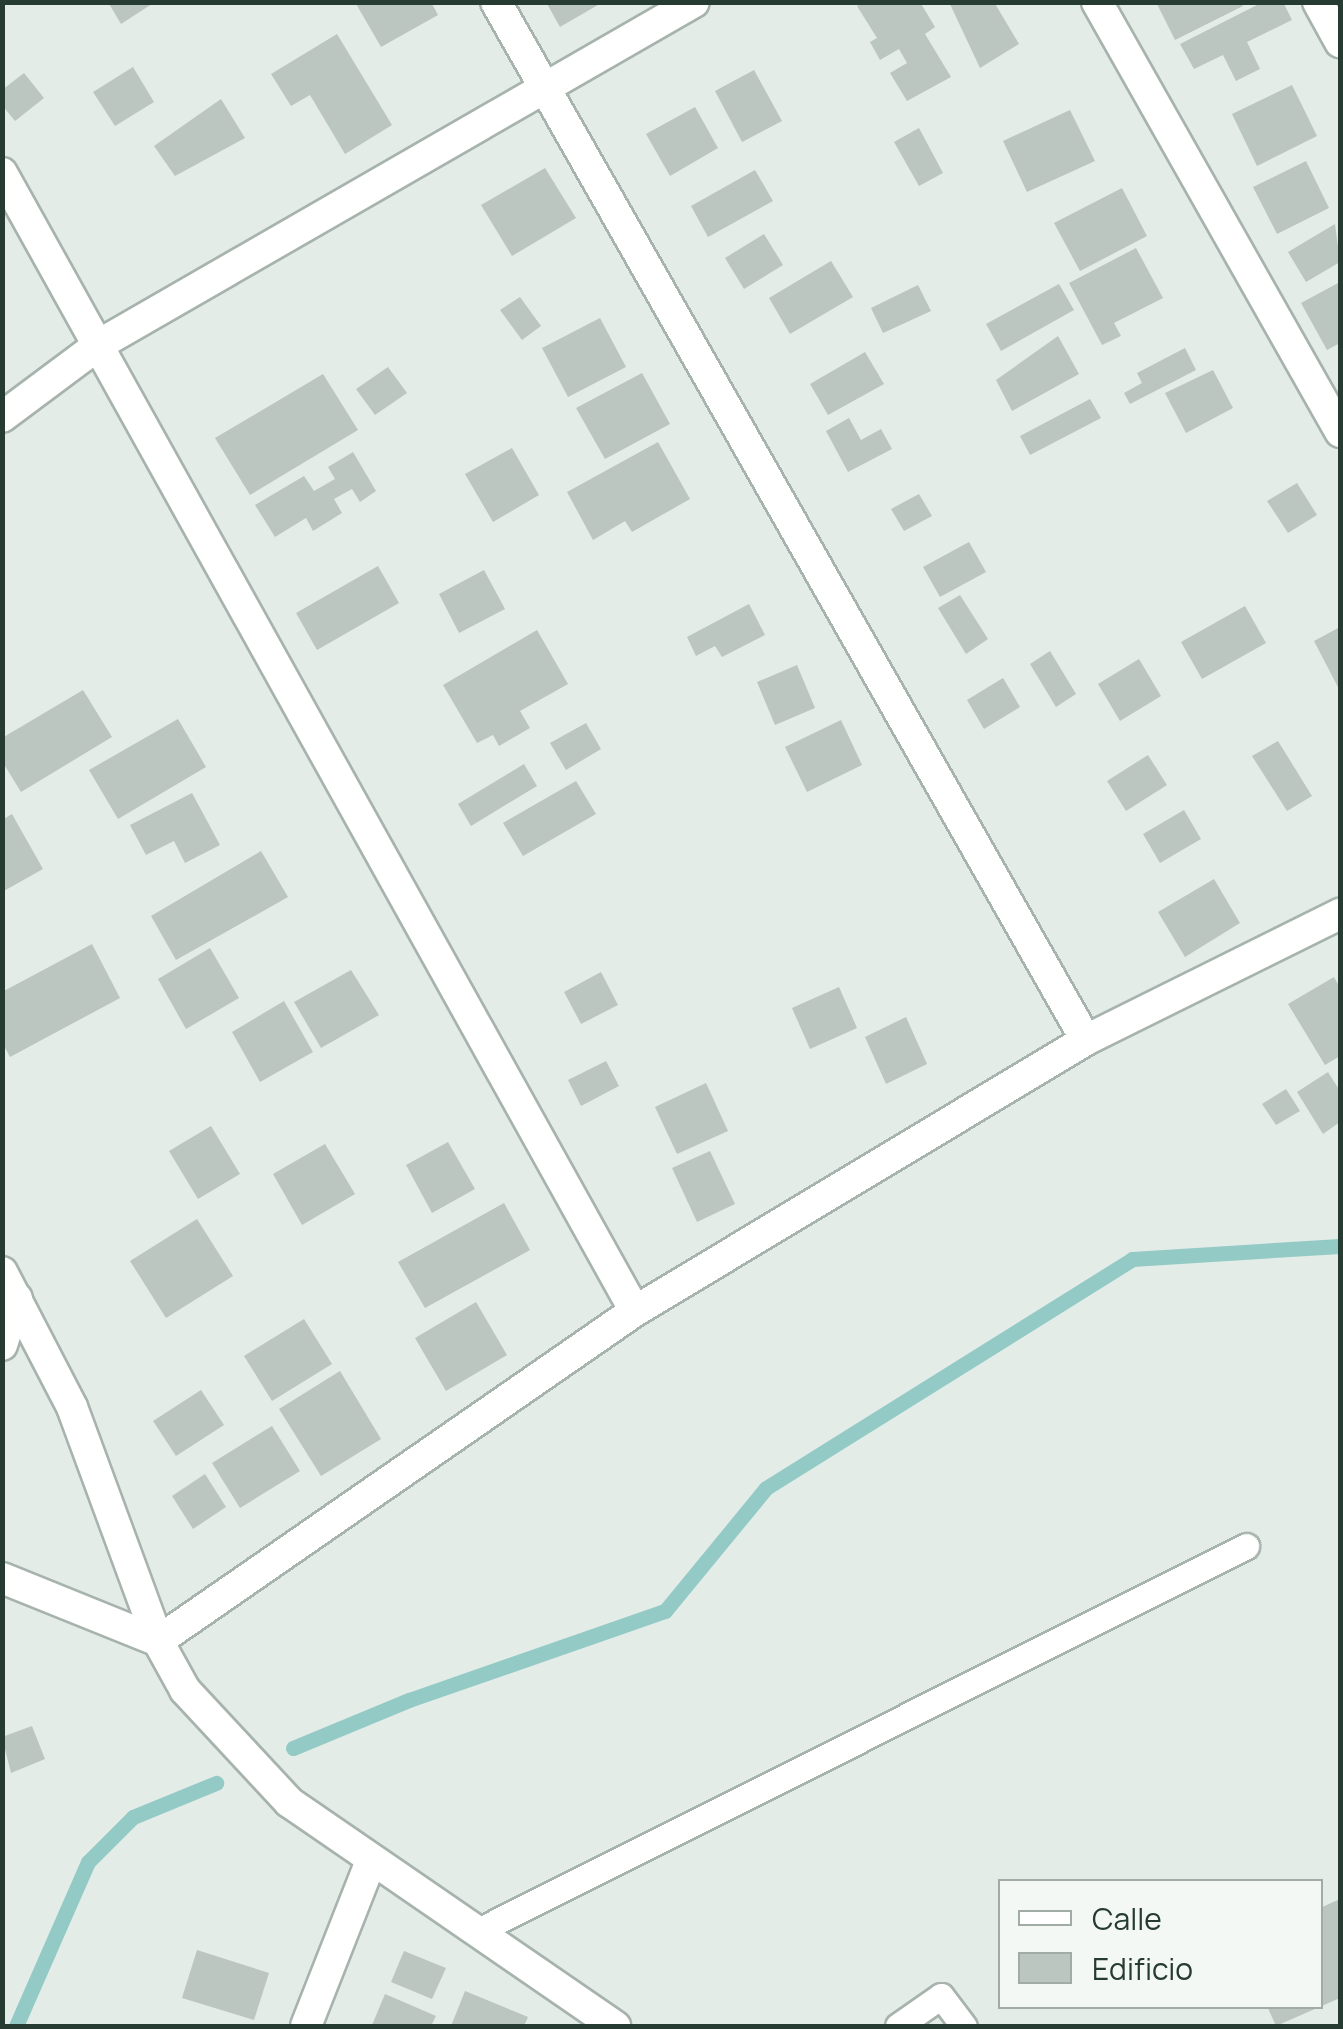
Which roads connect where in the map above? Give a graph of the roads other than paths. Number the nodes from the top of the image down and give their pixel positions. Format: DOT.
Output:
graph roads {
  1 [pos="496,2"];
  2 [pos="694,2"];
  3 [pos="1097,2"];
  4 [pos="1318,2"];
  5 [pos="1340,42"];
  6 [pos="543,86"];
  7 [pos="2,172"];
  8 [pos="100,344"];
  9 [pos="2,417"];
  10 [pos="1340,432"];
  11 [pos="1340,914"];
  12 [pos="1086,1040"];
  13 [pos="10,1285"];
  14 [pos="634,1311"];
  15 [pos="2,1345"];
  16 [pos="1246,1546"];
  17 [pos="2,1578"];
  18 [pos="158,1641"];
  19 [pos="371,1862"];
  20 [pos="480,1930"];
  21 [pos="306,2026"];
  22 [pos="615,2026"];
  23 [pos="898,2026"];
  24 [pos="964,2026"];
  1 -- 6 [label="street"];
  2 -- 6 [label="street"];
  3 -- 10 [label="street"];
  4 -- 5 [label="street"];
  6 -- 8 [label="street"];
  6 -- 12 [label="street"];
  7 -- 8 [label="street"];
  8 -- 9 [label="street"];
  8 -- 14 [label="street"];
  11 -- 12 [label="street"];
  12 -- 14 [label="street"];
  13 -- 15 [label="street"];
  13 -- 18 [label="street"];
  14 -- 18 [label="street"];
  16 -- 20 [label="lane"];
  17 -- 18 [label="street"];
  18 -- 19 [label="street"];
  19 -- 20 [label="street"];
  19 -- 21 [label="street"];
  20 -- 22 [label="street"];
  23 -- 24 [label="lane"];
}
